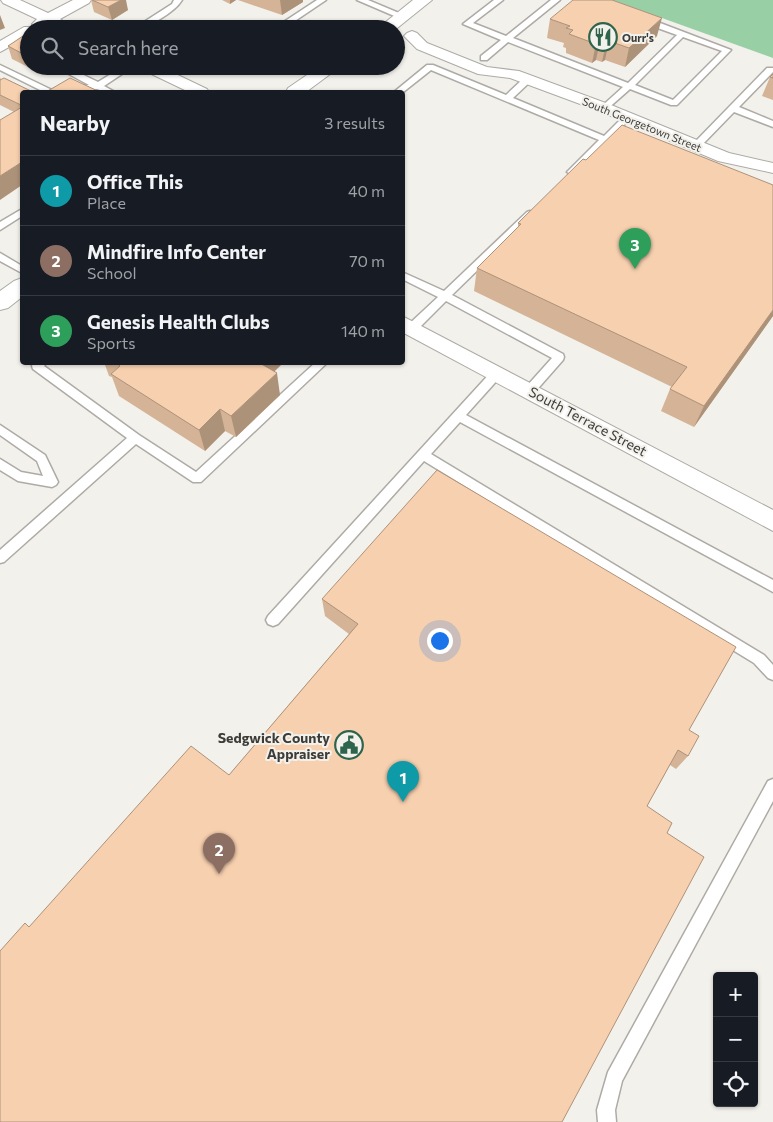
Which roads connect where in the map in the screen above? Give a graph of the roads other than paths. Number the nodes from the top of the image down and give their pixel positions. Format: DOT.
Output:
graph roads {
  1 [pos="8,0"];
  2 [pos="84,0"];
  3 [pos="178,0"];
  4 [pos="322,0"];
  5 [pos="361,0"];
  6 [pos="424,0"];
  7 [pos="499,0"];
  8 [pos="556,0"];
  9 [pos="636,17"];
  10 [pos="48,19"];
  11 [pos="151,20"];
  12 [pos="291,20"];
  13 [pos="386,20"];
  14 [pos="400,20"];
  15 [pos="405,32"];
  16 [pos="682,34"];
  17 [pos="20,36"];
  18 [pos="412,36"];
  19 [pos="507,39"];
  20 [pos="0,47"];
  21 [pos="484,58"];
  22 [pos="0,67"];
  23 [pos="770,70"];
  24 [pos="76,75"];
  25 [pos="116,75"];
  26 [pos="165,75"];
  27 [pos="316,75"];
  28 [pos="520,77"];
  29 [pos="98,86"];
  30 [pos="629,86"];
  31 [pos="45,90"];
  32 [pos="80,90"];
  33 [pos="107,90"];
  34 [pos="198,90"];
  35 [pos="297,90"];
  36 [pos="401,90"];
  37 [pos="507,99"];
  38 [pos="605,108"];
  39 [pos="734,108"];
  40 [pos="628,117"];
  41 [pos="773,124"];
  42 [pos="605,140"];
  43 [pos="618,144"];
  44 [pos="696,146"];
  45 [pos="773,168"];
  46 [pos="563,181"];
  47 [pos="540,204"];
  48 [pos="20,213"];
  49 [pos="0,227"];
  50 [pos="0,256"];
  51 [pos="20,269"];
  52 [pos="405,276"];
  53 [pos="20,287"];
  54 [pos="445,296"];
  55 [pos="0,302"];
  56 [pos="407,325"];
  57 [pos="38,365"];
  58 [pos="320,365"];
  59 [pos="497,373"];
  60 [pos="530,390"];
  61 [pos="459,416"];
  62 [pos="0,429"];
  63 [pos="135,438"];
  64 [pos="423,455"];
  65 [pos="0,464"];
  66 [pos="773,521"];
  67 [pos="0,558"];
  68 [pos="773,586"];
  69 [pos="273,620"];
  70 [pos="773,674"];
  71 [pos="773,786"];
  72 [pos="607,1122"];
  1 -- 10 [label="street"];
  2 -- 10 [label="street"];
  3 -- 11 [label="lane"];
  4 -- 12 [label="lane"];
  5 -- 13 [label="lane"];
  6 -- 14 [label="main road"];
  7 -- 19 [label="lane"];
  8 -- 19 [label="lane"];
  9 -- 16 [label="lane"];
  15 -- 18 [label="street, South Georgetown Street"];
  16 -- 30 [label="lane"];
  16 -- 30 [label="lane"];
  17 -- 20 [label="street"];
  18 -- 21 [label="street, South Georgetown Street"];
  18 -- 28 [label="street, South Georgetown Street"];
  19 -- 21 [label="lane"];
  19 -- 30 [label="lane"];
  21 -- 28 [label="street, South Georgetown Street"];
  22 -- 31 [label="lane"];
  23 -- 39 [label="lane"];
  24 -- 29 [label="lane"];
  25 -- 29 [label="lane"];
  26 -- 34 [label="street"];
  27 -- 35 [label="main road"];
  28 -- 37 [label="lane"];
  28 -- 38 [label="street, South Georgetown Street"];
  29 -- 32 [label="lane"];
  29 -- 33 [label="lane"];
  30 -- 38 [label="lane"];
  36 -- 37 [label="lane"];
  37 -- 42 [label="lane"];
  38 -- 40 [label="street, South Georgetown Street"];
  39 -- 41 [label="lane"];
  39 -- 44 [label="lane"];
  40 -- 42 [label="lane"];
  40 -- 44 [label="street, South Georgetown Street"];
  42 -- 43 [label="lane"];
  42 -- 46 [label="lane"];
  44 -- 45 [label="street, South Georgetown Street"];
  47 -- 54 [label="lane"];
  48 -- 49 [label="lane"];
  50 -- 51 [label="lane"];
  52 -- 54 [label="lane"];
  53 -- 55 [label="main road"];
  54 -- 56 [label="lane"];
  54 -- 60 [label="lane"];
  56 -- 59 [label="street, South Terrace Street"];
  57 -- 63 [label="lane"];
  58 -- 63 [label="lane"];
  59 -- 60 [label="street, South Terrace Street"];
  59 -- 61 [label="lane"];
  60 -- 66 [label="street, South Terrace Street"];
  61 -- 64 [label="lane"];
  61 -- 68 [label="lane"];
  62 -- 65 [label="lane"];
  63 -- 67 [label="lane"];
  64 -- 69 [label="lane"];
  64 -- 70 [label="lane"];
  71 -- 72 [label="lane"];
}
